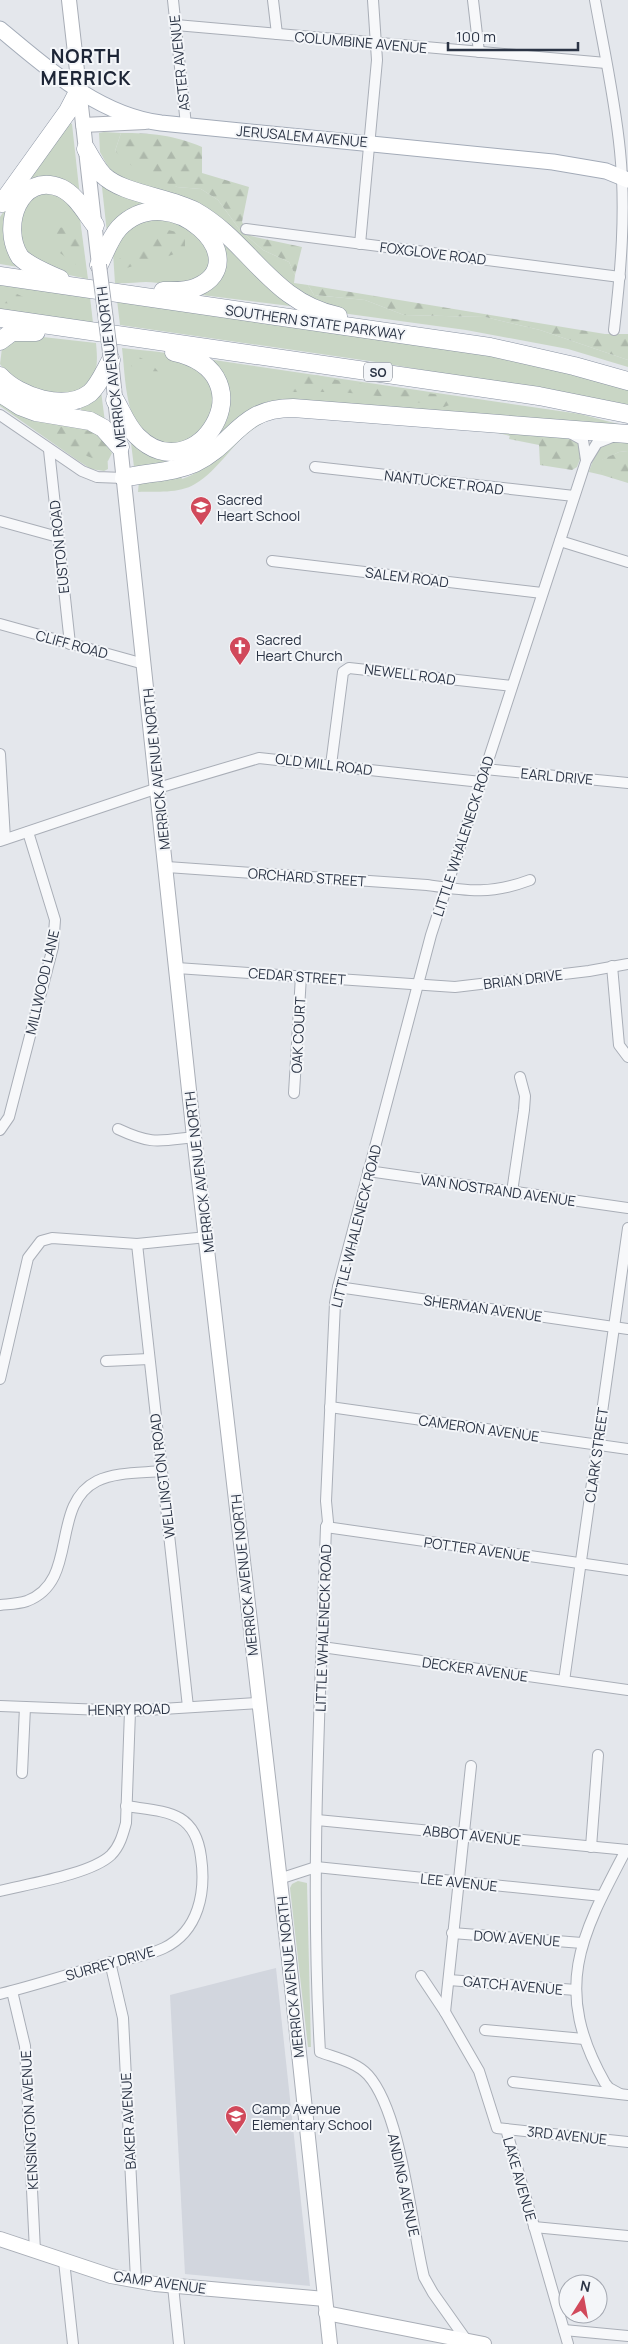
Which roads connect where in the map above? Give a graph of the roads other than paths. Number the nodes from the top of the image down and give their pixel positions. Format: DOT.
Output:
graph roads {
  1 [pos="68,0"];
  2 [pos="173,0"];
  3 [pos="273,0"];
  4 [pos="373,0"];
  5 [pos="473,0"];
  6 [pos="595,0"];
  7 [pos="176,25"];
  8 [pos="0,29"];
  9 [pos="276,34"];
  10 [pos="375,43"];
  11 [pos="479,52"];
  12 [pos="606,63"];
  13 [pos="79,90"];
  14 [pos="152,122"];
  15 [pos="83,125"];
  16 [pos="186,126"];
  17 [pos="370,143"];
  18 [pos="86,149"];
  19 [pos="625,179"];
  20 [pos="0,206"];
  21 [pos="95,224"];
  22 [pos="246,229"];
  23 [pos="360,244"];
  24 [pos="99,265"];
  25 [pos="0,276"];
  26 [pos="620,277"];
  27 [pos="82,288"];
  28 [pos="120,293"];
  29 [pos="0,318"];
  30 [pos="614,330"];
  31 [pos="90,331"];
  32 [pos="127,336"];
  33 [pos="0,341"];
  34 [pos="490,347"];
  35 [pos="111,360"];
  36 [pos="0,376"];
  37 [pos="628,381"];
  38 [pos="0,393"];
  39 [pos="115,400"];
  40 [pos="628,414"];
  41 [pos="0,415"];
  42 [pos="543,427"];
  43 [pos="628,434"];
  44 [pos="120,447"];
  45 [pos="49,450"];
  46 [pos="586,461"];
  47 [pos="315,467"];
  48 [pos="124,478"];
  49 [pos="574,496"];
  50 [pos="0,521"];
  51 [pos="58,537"];
  52 [pos="560,540"];
  53 [pos="272,560"];
  54 [pos="628,562"];
  55 [pos="542,593"];
  56 [pos="0,624"];
  57 [pos="70,644"];
  58 [pos="144,664"];
  59 [pos="512,686"];
  60 [pos="0,754"];
  61 [pos="331,765"];
  62 [pos="485,769"];
  63 [pos="481,782"];
  64 [pos="628,783"];
  65 [pos="158,788"];
  66 [pos="28,832"];
  67 [pos="3,840"];
  68 [pos="167,867"];
  69 [pos="530,880"];
  70 [pos="446,888"];
  71 [pos="628,964"];
  72 [pos="612,966"];
  73 [pos="177,968"];
  74 [pos="301,976"];
  75 [pos="418,984"];
  76 [pos="628,1057"];
  77 [pos="520,1077"];
  78 [pos="294,1093"];
  79 [pos="118,1129"];
  80 [pos="0,1130"];
  81 [pos="194,1137"];
  82 [pos="368,1171"];
  83 [pos="512,1192"];
  84 [pos="628,1208"];
  85 [pos="628,1228"];
  86 [pos="207,1237"];
  87 [pos="137,1244"];
  88 [pos="338,1287"];
  89 [pos="614,1327"];
  90 [pos="628,1329"];
  91 [pos="149,1359"];
  92 [pos="106,1361"];
  93 [pos="0,1379"];
  94 [pos="330,1407"];
  95 [pos="597,1445"];
  96 [pos="628,1449"];
  97 [pos="162,1471"];
  98 [pos="326,1527"];
  99 [pos="580,1563"];
  100 [pos="628,1570"];
  101 [pos="0,1605"];
  102 [pos="322,1647"];
  103 [pos="564,1681"];
  104 [pos="628,1690"];
  105 [pos="258,1703"];
  106 [pos="0,1706"];
  107 [pos="188,1707"];
  108 [pos="25,1708"];
  109 [pos="130,1711"];
  110 [pos="598,1755"];
  111 [pos="470,1766"];
  112 [pos="22,1773"];
  113 [pos="126,1806"];
  114 [pos="317,1820"];
  115 [pos="462,1834"];
  116 [pos="591,1847"];
  117 [pos="627,1850"];
  118 [pos="316,1867"];
  119 [pos="279,1879"];
  120 [pos="457,1882"];
  121 [pos="0,1891"];
  122 [pos="602,1896"];
  123 [pos="452,1933"];
  124 [pos="582,1942"];
  125 [pos="110,1962"];
  126 [pos="421,1976"];
  127 [pos="449,1980"];
  128 [pos="576,1990"];
  129 [pos="12,1991"];
  130 [pos="0,1994"];
  131 [pos="445,2012"];
  132 [pos="485,2030"];
  133 [pos="584,2039"];
  134 [pos="320,2052"];
  135 [pos="513,2082"];
  136 [pos="624,2094"];
  137 [pos="506,2129"];
  138 [pos="628,2142"];
  139 [pos="534,2227"];
  140 [pos="628,2236"];
  141 [pos="0,2239"];
  142 [pos="35,2251"];
  143 [pos="64,2261"];
  144 [pos="136,2280"];
  145 [pos="173,2286"];
  146 [pos="326,2306"];
  147 [pos="564,2330"];
  148 [pos="628,2336"];
  149 [pos="436,2339"];
  150 [pos="467,2341"];
  151 [pos="73,2344"];
  152 [pos="179,2344"];
  153 [pos="330,2344"];
  154 [pos="484,2344"];
  155 [pos="568,2344"];
  1 -- 13 [label="main road, MERRICK AVENUE NORTH"];
  2 -- 7 [label="street, ASTER AVENUE"];
  3 -- 9 [label="street"];
  4 -- 10 [label="street"];
  5 -- 11 [label="street"];
  6 -- 12 [label="street"];
  7 -- 9 [label="street, COLUMBINE AVENUE"];
  7 -- 16 [label="street, ASTER AVENUE"];
  8 -- 13 [label="main road, JERUSALEM AVENUE"];
  9 -- 10 [label="street, COLUMBINE AVENUE"];
  10 -- 11 [label="street, COLUMBINE AVENUE"];
  10 -- 17 [label="street"];
  11 -- 12 [label="street, COLUMBINE AVENUE"];
  12 -- 19 [label="street"];
  13 -- 14 [label="main road, JERUSALEM AVENUE"];
  13 -- 15 [label="main road, MERRICK AVENUE NORTH"];
  13 -- 20 [label="highway"];
  14 -- 15 [label="main road"];
  14 -- 16 [label="main road, JERUSALEM AVENUE"];
  15 -- 18 [label="main road, MERRICK AVENUE NORTH"];
  16 -- 17 [label="main road, JERUSALEM AVENUE"];
  17 -- 19 [label="main road, JERUSALEM AVENUE"];
  17 -- 23 [label="street"];
  18 -- 21 [label="main road, MERRICK AVENUE NORTH"];
  18 -- 34 [label="highway"];
  19 -- 26 [label="street"];
  21 -- 24 [label="main road, MERRICK AVENUE NORTH"];
  21 -- 27 [label="highway"];
  22 -- 23 [label="street, FOXGLOVE ROAD"];
  23 -- 26 [label="street, FOXGLOVE ROAD"];
  24 -- 28 [label="highway"];
  24 -- 35 [label="main road, MERRICK AVENUE NORTH, bridge"];
  25 -- 27 [label="highway, SOUTHERN STATE PARKWAY"];
  26 -- 30 [label="street"];
  27 -- 28 [label="highway, SOUTHERN STATE PARKWAY"];
  28 -- 34 [label="highway, SOUTHERN STATE PARKWAY"];
  29 -- 31 [label="highway, SO"];
  31 -- 32 [label="highway, SO"];
  31 -- 33 [label="highway"];
  32 -- 39 [label="highway"];
  32 -- 40 [label="highway, SO"];
  34 -- 37 [label="highway, SOUTHERN STATE PARKWAY"];
  35 -- 36 [label="highway"];
  35 -- 39 [label="main road, MERRICK AVENUE NORTH"];
  38 -- 44 [label="highway"];
  39 -- 44 [label="main road, MERRICK AVENUE NORTH"];
  41 -- 45 [label="street"];
  42 -- 43 [label="highway"];
  42 -- 46 [label="street"];
  42 -- 48 [label="highway"];
  43 -- 46 [label="street, LITTLE WHALENECK ROAD"];
  44 -- 48 [label="main road, MERRICK AVENUE NORTH"];
  45 -- 48 [label="street"];
  45 -- 51 [label="street, EUSTON ROAD"];
  46 -- 49 [label="street, LITTLE WHALENECK ROAD"];
  47 -- 49 [label="street, NANTUCKET ROAD"];
  48 -- 58 [label="main road, MERRICK AVENUE NORTH"];
  49 -- 52 [label="street, LITTLE WHALENECK ROAD"];
  50 -- 51 [label="street"];
  51 -- 57 [label="street, EUSTON ROAD"];
  52 -- 54 [label="street"];
  52 -- 55 [label="street, LITTLE WHALENECK ROAD"];
  53 -- 55 [label="street, SALEM ROAD"];
  55 -- 59 [label="street, LITTLE WHALENECK ROAD"];
  56 -- 57 [label="street, CLIFF ROAD"];
  57 -- 58 [label="street, CLIFF ROAD"];
  58 -- 65 [label="main road, MERRICK AVENUE NORTH"];
  59 -- 61 [label="street, NEWELL ROAD"];
  59 -- 62 [label="street, LITTLE WHALENECK ROAD"];
  60 -- 67 [label="street"];
  61 -- 63 [label="street, OLD MILL ROAD"];
  61 -- 65 [label="street, OLD MILL ROAD"];
  62 -- 63 [label="street, LITTLE WHALENECK ROAD"];
  62 -- 64 [label="street, EARL DRIVE"];
  63 -- 70 [label="street, LITTLE WHALENECK ROAD"];
  65 -- 66 [label="street, OLD MILL ROAD"];
  65 -- 68 [label="main road, MERRICK AVENUE NORTH"];
  66 -- 67 [label="street, OLD MILL ROAD"];
  66 -- 80 [label="street, MILLWOOD LANE"];
  68 -- 70 [label="street, ORCHARD STREET"];
  68 -- 73 [label="main road, MERRICK AVENUE NORTH"];
  69 -- 70 [label="street, ORCHARD STREET"];
  70 -- 75 [label="street, LITTLE WHALENECK ROAD"];
  71 -- 72 [label="street, BRIAN DRIVE"];
  72 -- 75 [label="street, BRIAN DRIVE"];
  72 -- 76 [label="street"];
  73 -- 74 [label="street, CEDAR STREET"];
  73 -- 81 [label="main road, MERRICK AVENUE NORTH"];
  74 -- 75 [label="street, CEDAR STREET"];
  74 -- 78 [label="street, OAK COURT"];
  75 -- 82 [label="street, LITTLE WHALENECK ROAD"];
  77 -- 83 [label="street"];
  79 -- 81 [label="street"];
  81 -- 86 [label="main road, MERRICK AVENUE NORTH"];
  82 -- 83 [label="street, VAN NOSTRAND AVENUE"];
  82 -- 88 [label="street, LITTLE WHALENECK ROAD"];
  83 -- 84 [label="street, VAN NOSTRAND AVENUE"];
  85 -- 89 [label="street, CLARK STREET"];
  86 -- 87 [label="street"];
  86 -- 105 [label="main road, MERRICK AVENUE NORTH"];
  87 -- 91 [label="street, WELLINGTON ROAD"];
  87 -- 93 [label="street"];
  88 -- 89 [label="street, SHERMAN AVENUE"];
  88 -- 94 [label="street, LITTLE WHALENECK ROAD"];
  89 -- 90 [label="street, SHERMAN AVENUE"];
  89 -- 95 [label="street, CLARK STREET"];
  91 -- 92 [label="street"];
  91 -- 97 [label="street, WELLINGTON ROAD"];
  94 -- 95 [label="street, CAMERON AVENUE"];
  94 -- 98 [label="street, LITTLE WHALENECK ROAD"];
  95 -- 96 [label="street, CAMERON AVENUE"];
  95 -- 99 [label="street, CLARK STREET"];
  97 -- 101 [label="street"];
  97 -- 107 [label="street, WELLINGTON ROAD"];
  98 -- 99 [label="street, POTTER AVENUE"];
  98 -- 102 [label="street, LITTLE WHALENECK ROAD"];
  99 -- 100 [label="street, POTTER AVENUE"];
  99 -- 103 [label="street, CLARK STREET"];
  102 -- 103 [label="street, DECKER AVENUE"];
  102 -- 114 [label="street, LITTLE WHALENECK ROAD"];
  103 -- 104 [label="street, DECKER AVENUE"];
  105 -- 107 [label="street, HENRY ROAD"];
  105 -- 119 [label="main road, MERRICK AVENUE NORTH"];
  106 -- 108 [label="street, HENRY ROAD"];
  107 -- 109 [label="street, HENRY ROAD"];
  108 -- 109 [label="street, HENRY ROAD"];
  108 -- 112 [label="street"];
  109 -- 113 [label="street"];
  110 -- 116 [label="street"];
  111 -- 115 [label="street"];
  113 -- 121 [label="street"];
  113 -- 125 [label="street, SURREY DRIVE"];
  114 -- 115 [label="street, ABBOT AVENUE"];
  114 -- 118 [label="street, LITTLE WHALENECK ROAD"];
  115 -- 116 [label="street, ABBOT AVENUE"];
  115 -- 120 [label="street"];
  116 -- 117 [label="street, ABBOT AVENUE"];
  117 -- 122 [label="street"];
  118 -- 119 [label="street"];
  118 -- 120 [label="street, LEE AVENUE"];
  118 -- 134 [label="street, LITTLE WHALENECK ROAD"];
  119 -- 146 [label="main road, MERRICK AVENUE NORTH"];
  120 -- 122 [label="street, LEE AVENUE"];
  120 -- 123 [label="street"];
  122 -- 124 [label="street"];
  123 -- 124 [label="street, DOW AVENUE"];
  123 -- 127 [label="street"];
  124 -- 128 [label="street"];
  125 -- 129 [label="street, SURREY DRIVE"];
  125 -- 144 [label="street, BAKER AVENUE"];
  126 -- 131 [label="street, LAKE AVENUE"];
  127 -- 128 [label="street, GATCH AVENUE"];
  127 -- 131 [label="street"];
  128 -- 133 [label="street"];
  129 -- 130 [label="street, SURREY DRIVE"];
  129 -- 142 [label="street, KENSINGTON AVENUE"];
  131 -- 137 [label="street, LAKE AVENUE"];
  132 -- 133 [label="street"];
  133 -- 136 [label="street"];
  134 -- 150 [label="street, ANDING AVENUE"];
  135 -- 136 [label="street"];
  137 -- 138 [label="street, 3RD AVENUE"];
  137 -- 139 [label="street, LAKE AVENUE"];
  139 -- 140 [label="street"];
  139 -- 147 [label="street, LAKE AVENUE"];
  141 -- 142 [label="main road, CAMP AVENUE"];
  142 -- 143 [label="main road, CAMP AVENUE"];
  143 -- 144 [label="main road, CAMP AVENUE"];
  143 -- 151 [label="street"];
  144 -- 145 [label="main road, CAMP AVENUE"];
  145 -- 146 [label="main road, CAMP AVENUE"];
  145 -- 152 [label="street"];
  146 -- 149 [label="main road, CAMP AVENUE"];
  146 -- 153 [label="main road, MERRICK AVENUE NORTH"];
  147 -- 148 [label="street"];
  147 -- 155 [label="street, LAKE AVENUE"];
  149 -- 150 [label="main road, CAMP AVENUE"];
  150 -- 154 [label="main road, CAMP AVENUE"];
}
